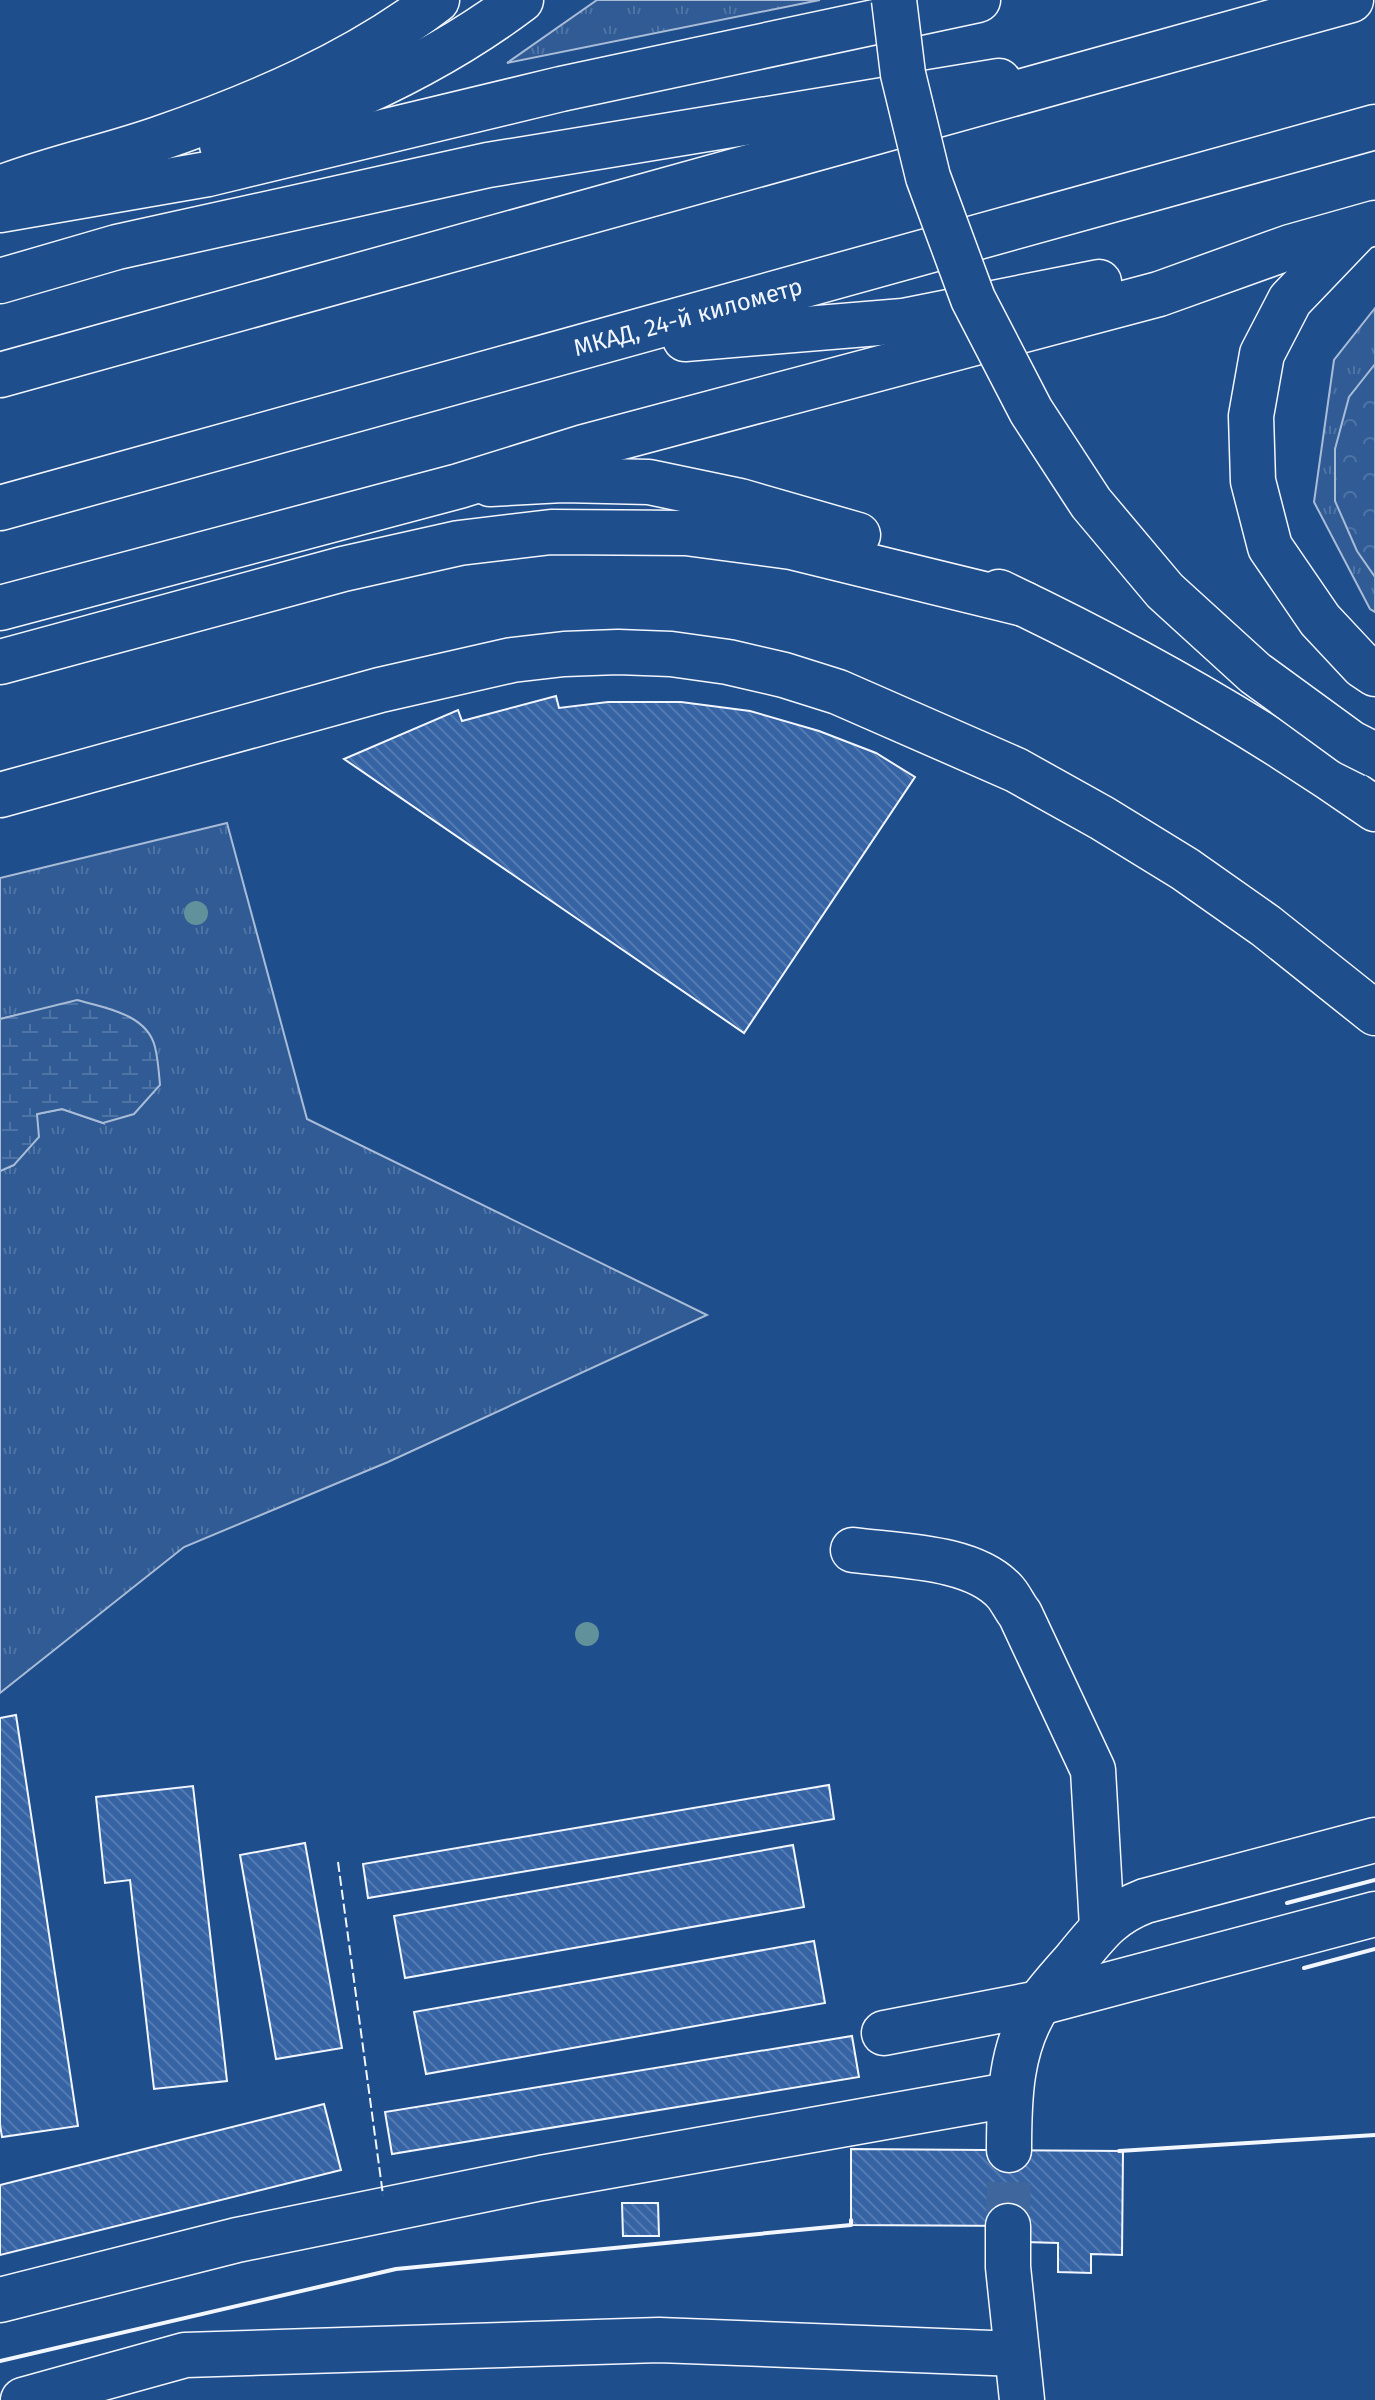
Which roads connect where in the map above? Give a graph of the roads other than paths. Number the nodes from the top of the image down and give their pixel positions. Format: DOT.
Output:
graph roads {
  1 [pos="437,0"];
  2 [pos="521,0"];
  3 [pos="894,0"];
  4 [pos="978,0"];
  5 [pos="1351,0"];
  6 [pos="1139,59"];
  7 [pos="1375,127"];
  8 [pos="0,188"];
  9 [pos="0,210"];
  10 [pos="1368,225"];
  11 [pos="1290,247"];
  12 [pos="0,281"];
  13 [pos="579,348"];
  14 [pos="0,375"];
  15 [pos="459,486"];
  16 [pos="0,508"];
  17 [pos="1024,604"];
  18 [pos="0,608"];
  19 [pos="0,662"];
  20 [pos="1375,674"];
  21 [pos="1375,755"];
  22 [pos="0,795"];
  23 [pos="1375,809"];
  24 [pos="1375,1013"];
  25 [pos="853,1550"];
  26 [pos="1375,1840"];
  27 [pos="1375,1914"];
  28 [pos="1102,1927"];
  29 [pos="1039,2003"];
  30 [pos="884,2033"];
  31 [pos="1009,2095"];
  32 [pos="1009,2150"];
  33 [pos="1008,2226"];
  34 [pos="0,2300"];
  35 [pos="1017,2354"];
  36 [pos="23,2400"];
  37 [pos="1022,2400"];
  1 -- 8 [label="main road"];
  2 -- 9 [label="main road"];
  3 -- 21 [label="main road, bridge"];
  4 -- 9 [label="main road"];
  5 -- 6 [label="main road"];
  6 -- 12 [label="main road"];
  6 -- 14 [label="main road"];
  7 -- 13 [label="main road, МКАД, 24-й километр"];
  10 -- 11 [label="main road"];
  10 -- 20 [label="main road"];
  11 -- 13 [label="main road"];
  11 -- 15 [label="main road"];
  13 -- 16 [label="main road, МКАД, 24-й километр"];
  15 -- 17 [label="main road"];
  15 -- 18 [label="main road"];
  17 -- 19 [label="main road"];
  17 -- 23 [label="main road"];
  22 -- 24 [label="main road"];
  25 -- 28 [label="main road"];
  26 -- 28 [label="main road"];
  27 -- 29 [label="main road"];
  28 -- 29 [label="main road"];
  29 -- 30 [label="main road"];
  29 -- 31 [label="main road"];
  31 -- 32 [label="main road"];
  31 -- 34 [label="main road"];
  33 -- 35 [label="main road"];
  35 -- 36 [label="main road"];
  35 -- 37 [label="main road"];
}
